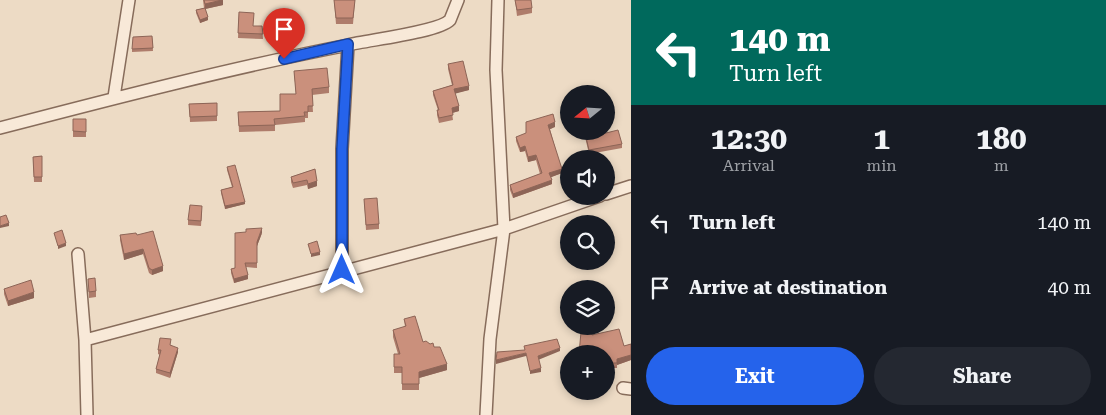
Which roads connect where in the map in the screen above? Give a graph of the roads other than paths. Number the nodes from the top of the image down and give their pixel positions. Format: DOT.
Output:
graph roads {
  1 [pos="129,0"];
  2 [pos="458,0"];
  3 [pos="498,0"];
  4 [pos="348,44"];
  5 [pos="114,97"];
  6 [pos="0,128"];
  7 [pos="631,186"];
  8 [pos="615,191"];
  9 [pos="574,205"];
  10 [pos="504,229"];
  11 [pos="78,254"];
  12 [pos="342,270"];
  13 [pos="85,340"];
  14 [pos="87,415"];
  15 [pos="486,415"];
  1 -- 5 [label="street"];
  2 -- 4 [label="street"];
  3 -- 10 [label="street"];
  4 -- 5 [label="street"];
  4 -- 12 [label="street"];
  5 -- 6 [label="street"];
  7 -- 8 [label="street"];
  9 -- 10 [label="street"];
  10 -- 12 [label="street"];
  10 -- 15 [label="street"];
  11 -- 13 [label="street"];
  12 -- 13 [label="street"];
  13 -- 14 [label="street"];
}
